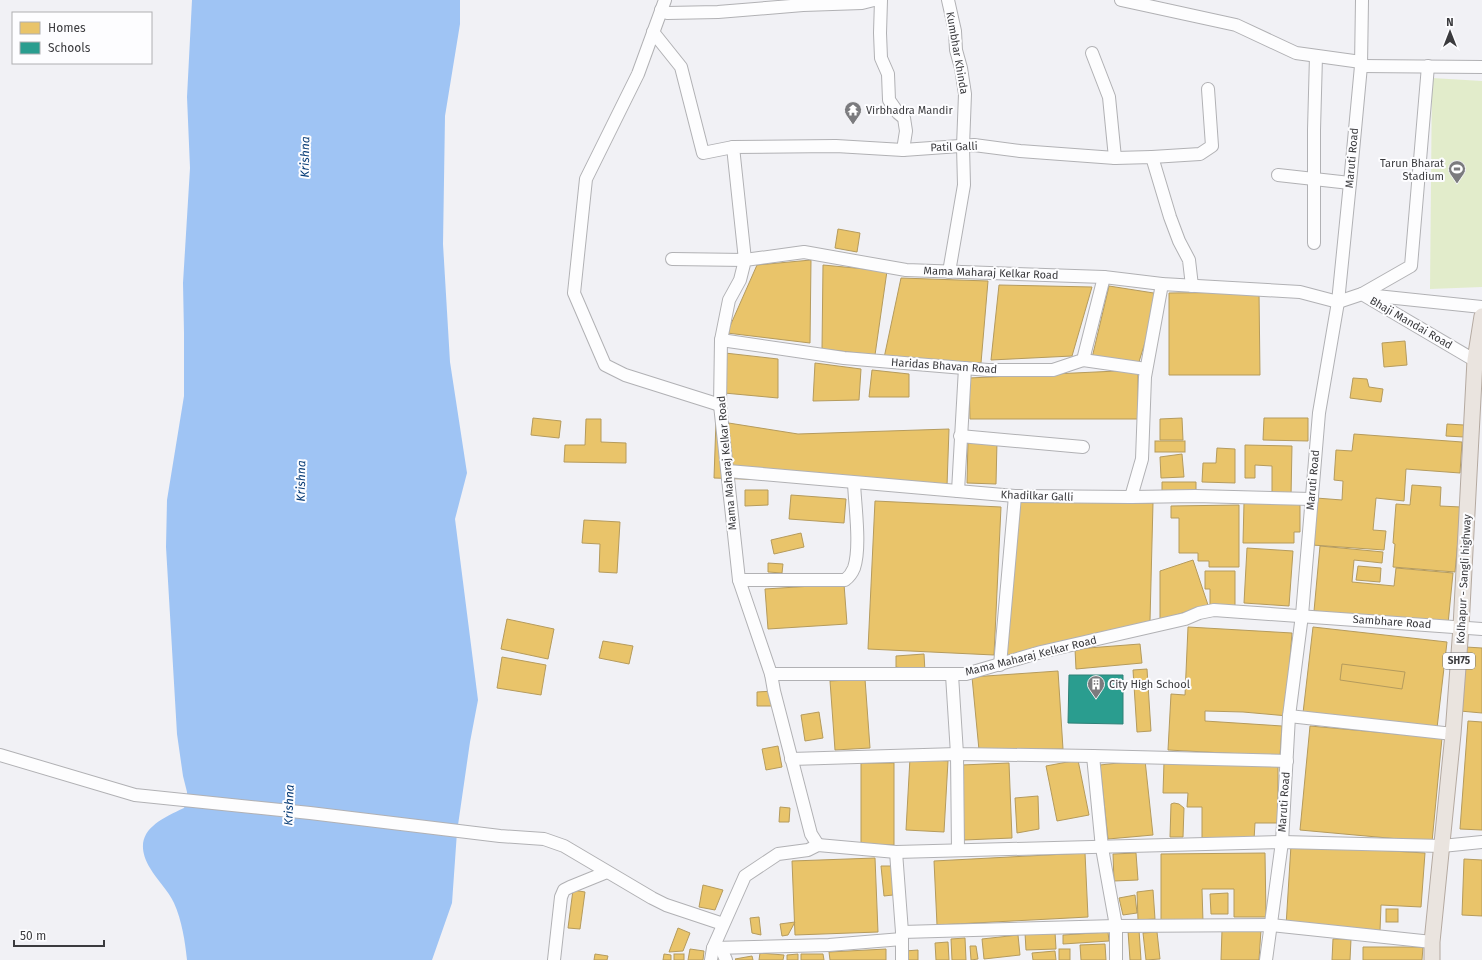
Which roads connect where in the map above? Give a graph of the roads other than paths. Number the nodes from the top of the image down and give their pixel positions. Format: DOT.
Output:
graph roads {
  1 [pos="874,0"];
  2 [pos="881,0"];
  3 [pos="948,0"];
  4 [pos="1121,0"];
  5 [pos="1362,0"];
  6 [pos="663,5"];
  7 [pos="653,32"];
  8 [pos="1092,54"];
  9 [pos="1316,56"];
  10 [pos="1361,64"];
  11 [pos="1428,66"];
  12 [pos="1482,67"];
  13 [pos="1208,89"];
  14 [pos="963,146"];
  15 [pos="733,147"];
  16 [pos="903,150"];
  17 [pos="1152,157"];
  18 [pos="1115,158"];
  19 [pos="1278,175"];
  20 [pos="1314,179"];
  21 [pos="1350,183"];
  22 [pos="1314,243"];
  23 [pos="672,259"];
  24 [pos="745,260"];
  25 [pos="949,272"];
  26 [pos="1104,277"];
  27 [pos="1162,284"];
  28 [pos="1192,286"];
  29 [pos="1362,294"];
  30 [pos="1338,302"];
  31 [pos="1482,307"];
  32 [pos="1482,316"];
  33 [pos="720,340"];
  34 [pos="1083,360"];
  35 [pos="1479,363"];
  36 [pos="965,368"];
  37 [pos="1146,369"];
  38 [pos="720,405"];
  39 [pos="960,436"];
  40 [pos="1083,447"];
  41 [pos="728,471"];
  42 [pos="854,483"];
  43 [pos="958,491"];
  44 [pos="1015,496"];
  45 [pos="1131,498"];
  46 [pos="1312,499"];
  47 [pos="739,580"];
  48 [pos="1302,615"];
  49 [pos="1461,627"];
  50 [pos="1482,629"];
  51 [pos="1000,665"];
  52 [pos="771,674"];
  53 [pos="952,675"];
  54 [pos="1289,716"];
  55 [pos="1453,734"];
  56 [pos="957,754"];
  57 [pos="0,755"];
  58 [pos="1093,756"];
  59 [pos="791,759"];
  60 [pos="1287,761"];
  61 [pos="1282,842"];
  62 [pos="1482,842"];
  63 [pos="818,845"];
  64 [pos="1442,846"];
  65 [pos="1102,848"];
  66 [pos="958,850"];
  67 [pos="896,852"];
  68 [pos="607,872"];
  69 [pos="723,924"];
  70 [pos="1271,925"];
  71 [pos="1116,926"];
  72 [pos="902,935"];
  73 [pos="1432,942"];
  74 [pos="715,952"];
  75 [pos="554,960"];
  76 [pos="726,960"];
  77 [pos="902,960"];
  78 [pos="1116,960"];
  79 [pos="1266,960"];
  80 [pos="1432,960"];
  1 -- 6 [label="street"];
  2 -- 16 [label="street"];
  3 -- 14 [label="street, Kumbhar Khinda"];
  4 -- 9 [label="street"];
  5 -- 10 [label="street, Maruti Road"];
  6 -- 7 [label="street"];
  7 -- 15 [label="street, Patil Galli"];
  7 -- 38 [label="street"];
  8 -- 18 [label="street"];
  9 -- 10 [label="street"];
  9 -- 20 [label="street"];
  10 -- 11 [label="street"];
  10 -- 21 [label="street, Maruti Road"];
  11 -- 12 [label="street"];
  11 -- 29 [label="street"];
  13 -- 17 [label="street, Patil Galli"];
  14 -- 16 [label="street, Patil Galli"];
  14 -- 18 [label="street, Patil Galli"];
  14 -- 25 [label="street, Kumbhar Khinda"];
  15 -- 16 [label="street, Patil Galli"];
  15 -- 24 [label="street"];
  17 -- 18 [label="street, Patil Galli"];
  17 -- 28 [label="street"];
  19 -- 20 [label="street"];
  20 -- 21 [label="street"];
  20 -- 22 [label="street"];
  21 -- 30 [label="street, Maruti Road"];
  23 -- 24 [label="street"];
  24 -- 25 [label="street, Mama Maharaj Kelkar Road"];
  24 -- 33 [label="street, Mama Maharaj Kelkar Road"];
  25 -- 26 [label="street, Mama Maharaj Kelkar Road"];
  26 -- 27 [label="street, Mama Maharaj Kelkar Road"];
  26 -- 34 [label="street"];
  27 -- 28 [label="street, Mama Maharaj Kelkar Road"];
  27 -- 37 [label="street"];
  28 -- 30 [label="street, Mama Maharaj Kelkar Road"];
  29 -- 30 [label="street, Bhaji Mandai Road"];
  29 -- 31 [label="street"];
  29 -- 35 [label="street, Bhaji Mandai Road"];
  30 -- 46 [label="street, Maruti Road"];
  32 -- 35 [label="main road, Kolhapur - Sangli highway / SH75"];
  33 -- 36 [label="street, Haridas Bhavan Road"];
  33 -- 38 [label="street, Mama Maharaj Kelkar Road"];
  34 -- 36 [label="street, Haridas Bhavan Road"];
  34 -- 37 [label="street"];
  35 -- 49 [label="main road, Kolhapur - Sangli highway / SH75"];
  36 -- 39 [label="street"];
  37 -- 45 [label="street"];
  38 -- 41 [label="street, Mama Maharaj Kelkar Road"];
  39 -- 40 [label="street"];
  39 -- 43 [label="street"];
  41 -- 42 [label="street, Khadilkar Galli"];
  41 -- 47 [label="street, Mama Maharaj Kelkar Road"];
  42 -- 43 [label="street, Khadilkar Galli"];
  42 -- 47 [label="street"];
  43 -- 44 [label="street, Khadilkar Galli"];
  44 -- 45 [label="street, Khadilkar Galli"];
  44 -- 51 [label="street"];
  45 -- 46 [label="street, Khadilkar Galli"];
  46 -- 48 [label="street, Maruti Road"];
  47 -- 52 [label="street, Mama Maharaj Kelkar Road"];
  48 -- 49 [label="street, Sambhare Road"];
  48 -- 51 [label="street, Mama Maharaj Kelkar Road"];
  48 -- 54 [label="street, Maruti Road"];
  49 -- 50 [label="street, Sambhare Road"];
  49 -- 55 [label="main road, Kolhapur - Sangli highway / SH75"];
  51 -- 53 [label="street, Mama Maharaj Kelkar Road"];
  52 -- 53 [label="street, Mama Maharaj Kelkar Road"];
  52 -- 59 [label="street"];
  53 -- 56 [label="street"];
  54 -- 55 [label="street"];
  54 -- 60 [label="street, Maruti Road"];
  55 -- 64 [label="main road, Kolhapur - Sangli highway / SH75"];
  56 -- 58 [label="street"];
  56 -- 59 [label="street"];
  56 -- 66 [label="street"];
  57 -- 68 [label="street"];
  58 -- 60 [label="street"];
  58 -- 65 [label="street"];
  59 -- 63 [label="street"];
  60 -- 61 [label="street, Maruti Road"];
  61 -- 64 [label="street"];
  61 -- 65 [label="street"];
  61 -- 70 [label="street, Maruti Road"];
  62 -- 64 [label="street"];
  63 -- 67 [label="street"];
  63 -- 69 [label="street"];
  64 -- 73 [label="main road, Kolhapur - Sangli highway / SH75"];
  65 -- 66 [label="street"];
  65 -- 71 [label="street"];
  66 -- 67 [label="street"];
  67 -- 72 [label="street"];
  68 -- 69 [label="street"];
  68 -- 75 [label="street"];
  69 -- 74 [label="street"];
  70 -- 71 [label="street"];
  70 -- 73 [label="street"];
  70 -- 79 [label="street, Maruti Road"];
  71 -- 72 [label="street"];
  71 -- 78 [label="street"];
  72 -- 74 [label="street"];
  72 -- 77 [label="street"];
  73 -- 80 [label="main road, Kolhapur - Sangli highway / SH75"];
  74 -- 76 [label="street"];
}
